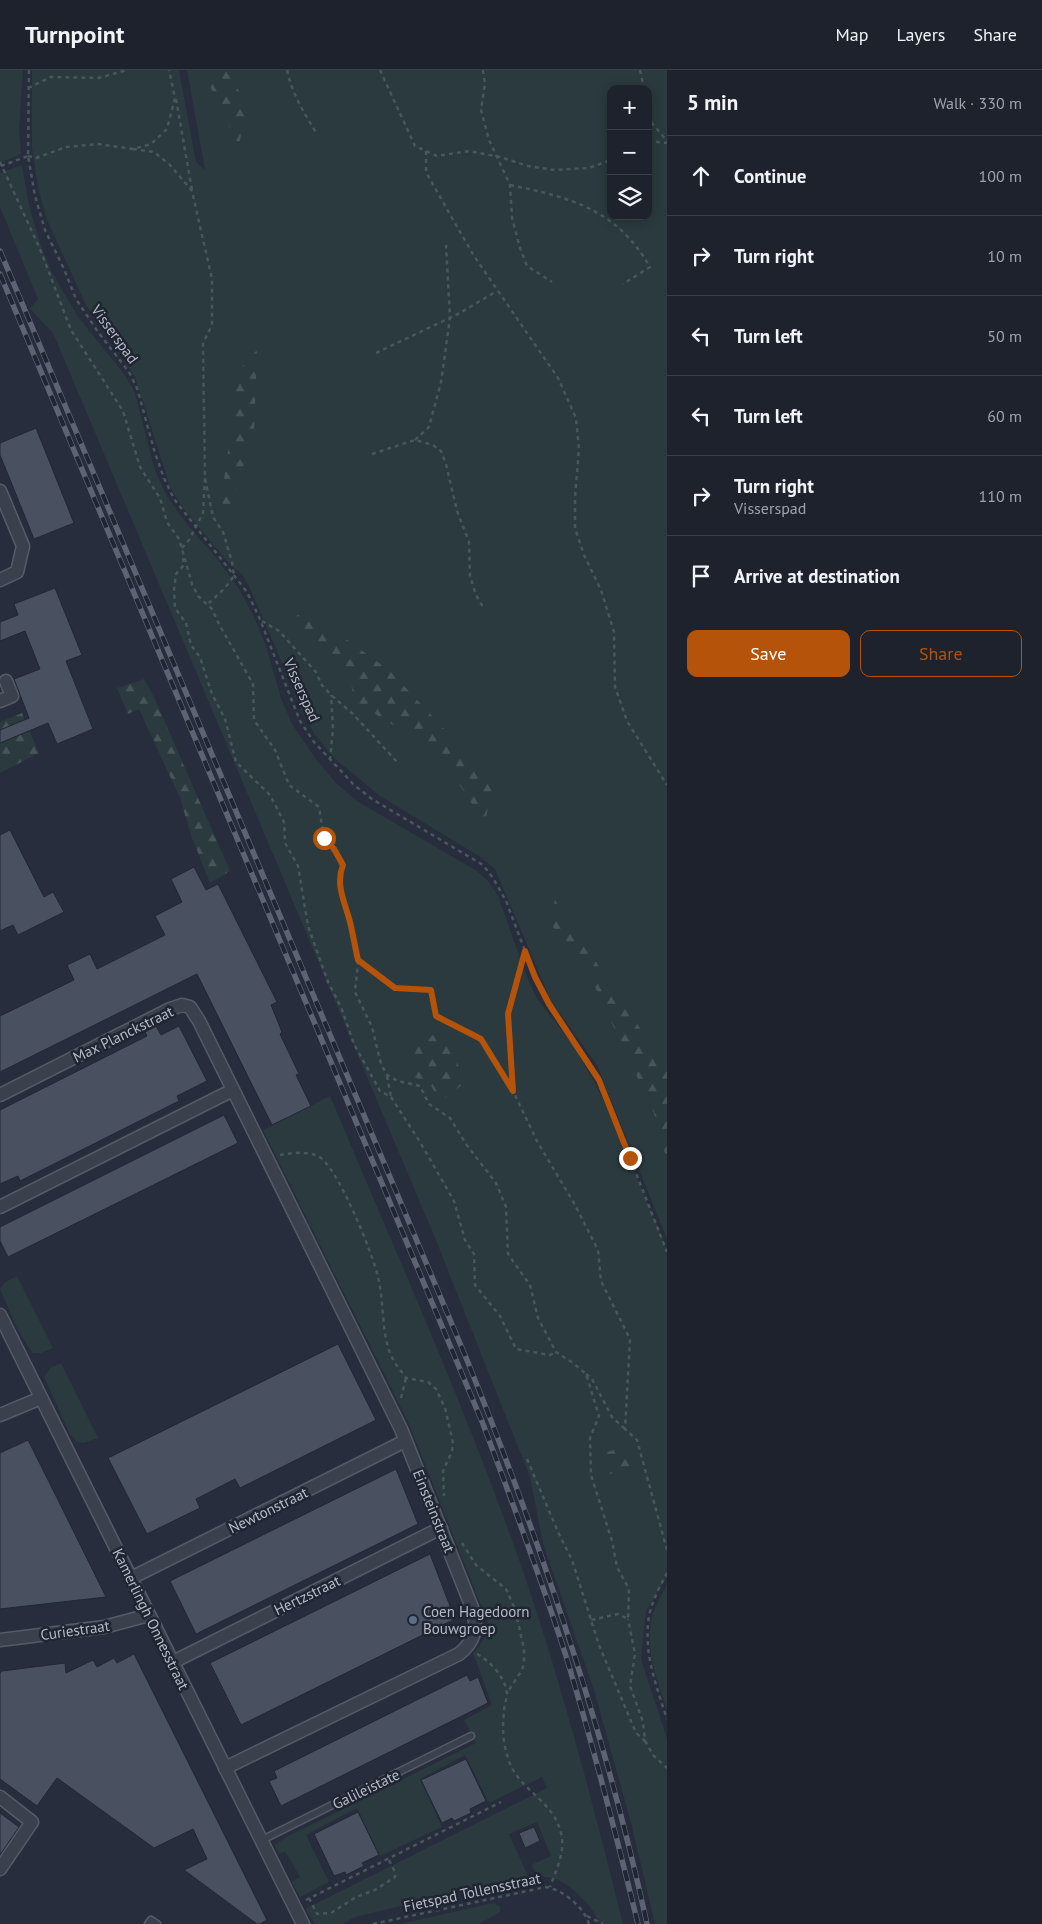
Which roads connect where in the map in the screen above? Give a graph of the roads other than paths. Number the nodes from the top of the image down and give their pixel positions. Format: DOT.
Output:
graph roads {
  1 [pos="0,491"];
  2 [pos="0,580"];
  3 [pos="6,682"];
  4 [pos="0,701"];
  5 [pos="233,1090"];
  6 [pos="0,1095"];
  7 [pos="255,1135"];
  8 [pos="0,1207"];
  9 [pos="0,1315"];
  10 [pos="41,1398"];
  11 [pos="0,1414"];
  12 [pos="405,1441"];
  13 [pos="442,1528"];
  14 [pos="131,1578"];
  15 [pos="149,1615"];
  16 [pos="0,1640"];
  17 [pos="173,1662"];
  18 [pos="471,1736"];
  19 [pos="225,1768"];
  20 [pos="0,1797"];
  21 [pos="260,1841"];
  22 [pos="0,1868"];
  23 [pos="148,1924"];
  24 [pos="157,1924"];
  25 [pos="303,1924"];
  1 -- 2 [label="street"];
  3 -- 4 [label="street"];
  5 -- 6 [label="street, Max Planckstraat"];
  5 -- 7 [label="street, Max Planckstraat"];
  5 -- 8 [label="street"];
  7 -- 12 [label="street, Einsteinstraat"];
  9 -- 10 [label="street, Kamerlingh Onnesstraat"];
  10 -- 11 [label="street"];
  10 -- 14 [label="street, Kamerlingh Onnesstraat"];
  12 -- 13 [label="street, Einsteinstraat"];
  12 -- 14 [label="street, Newtonstraat"];
  13 -- 17 [label="street, Hertzstraat"];
  13 -- 19 [label="street, Einsteinstraat"];
  14 -- 15 [label="street, Kamerlingh Onnesstraat"];
  15 -- 16 [label="street, Curiestraat"];
  15 -- 17 [label="street, Kamerlingh Onnesstraat"];
  17 -- 19 [label="street, Kamerlingh Onnesstraat"];
  18 -- 21 [label="lane, Galileistate"];
  19 -- 21 [label="street, Kamerlingh Onnesstraat"];
  20 -- 22 [label="street"];
  21 -- 25 [label="street, Kamerlingh Onnesstraat"];
  23 -- 24 [label="lane"];
}
